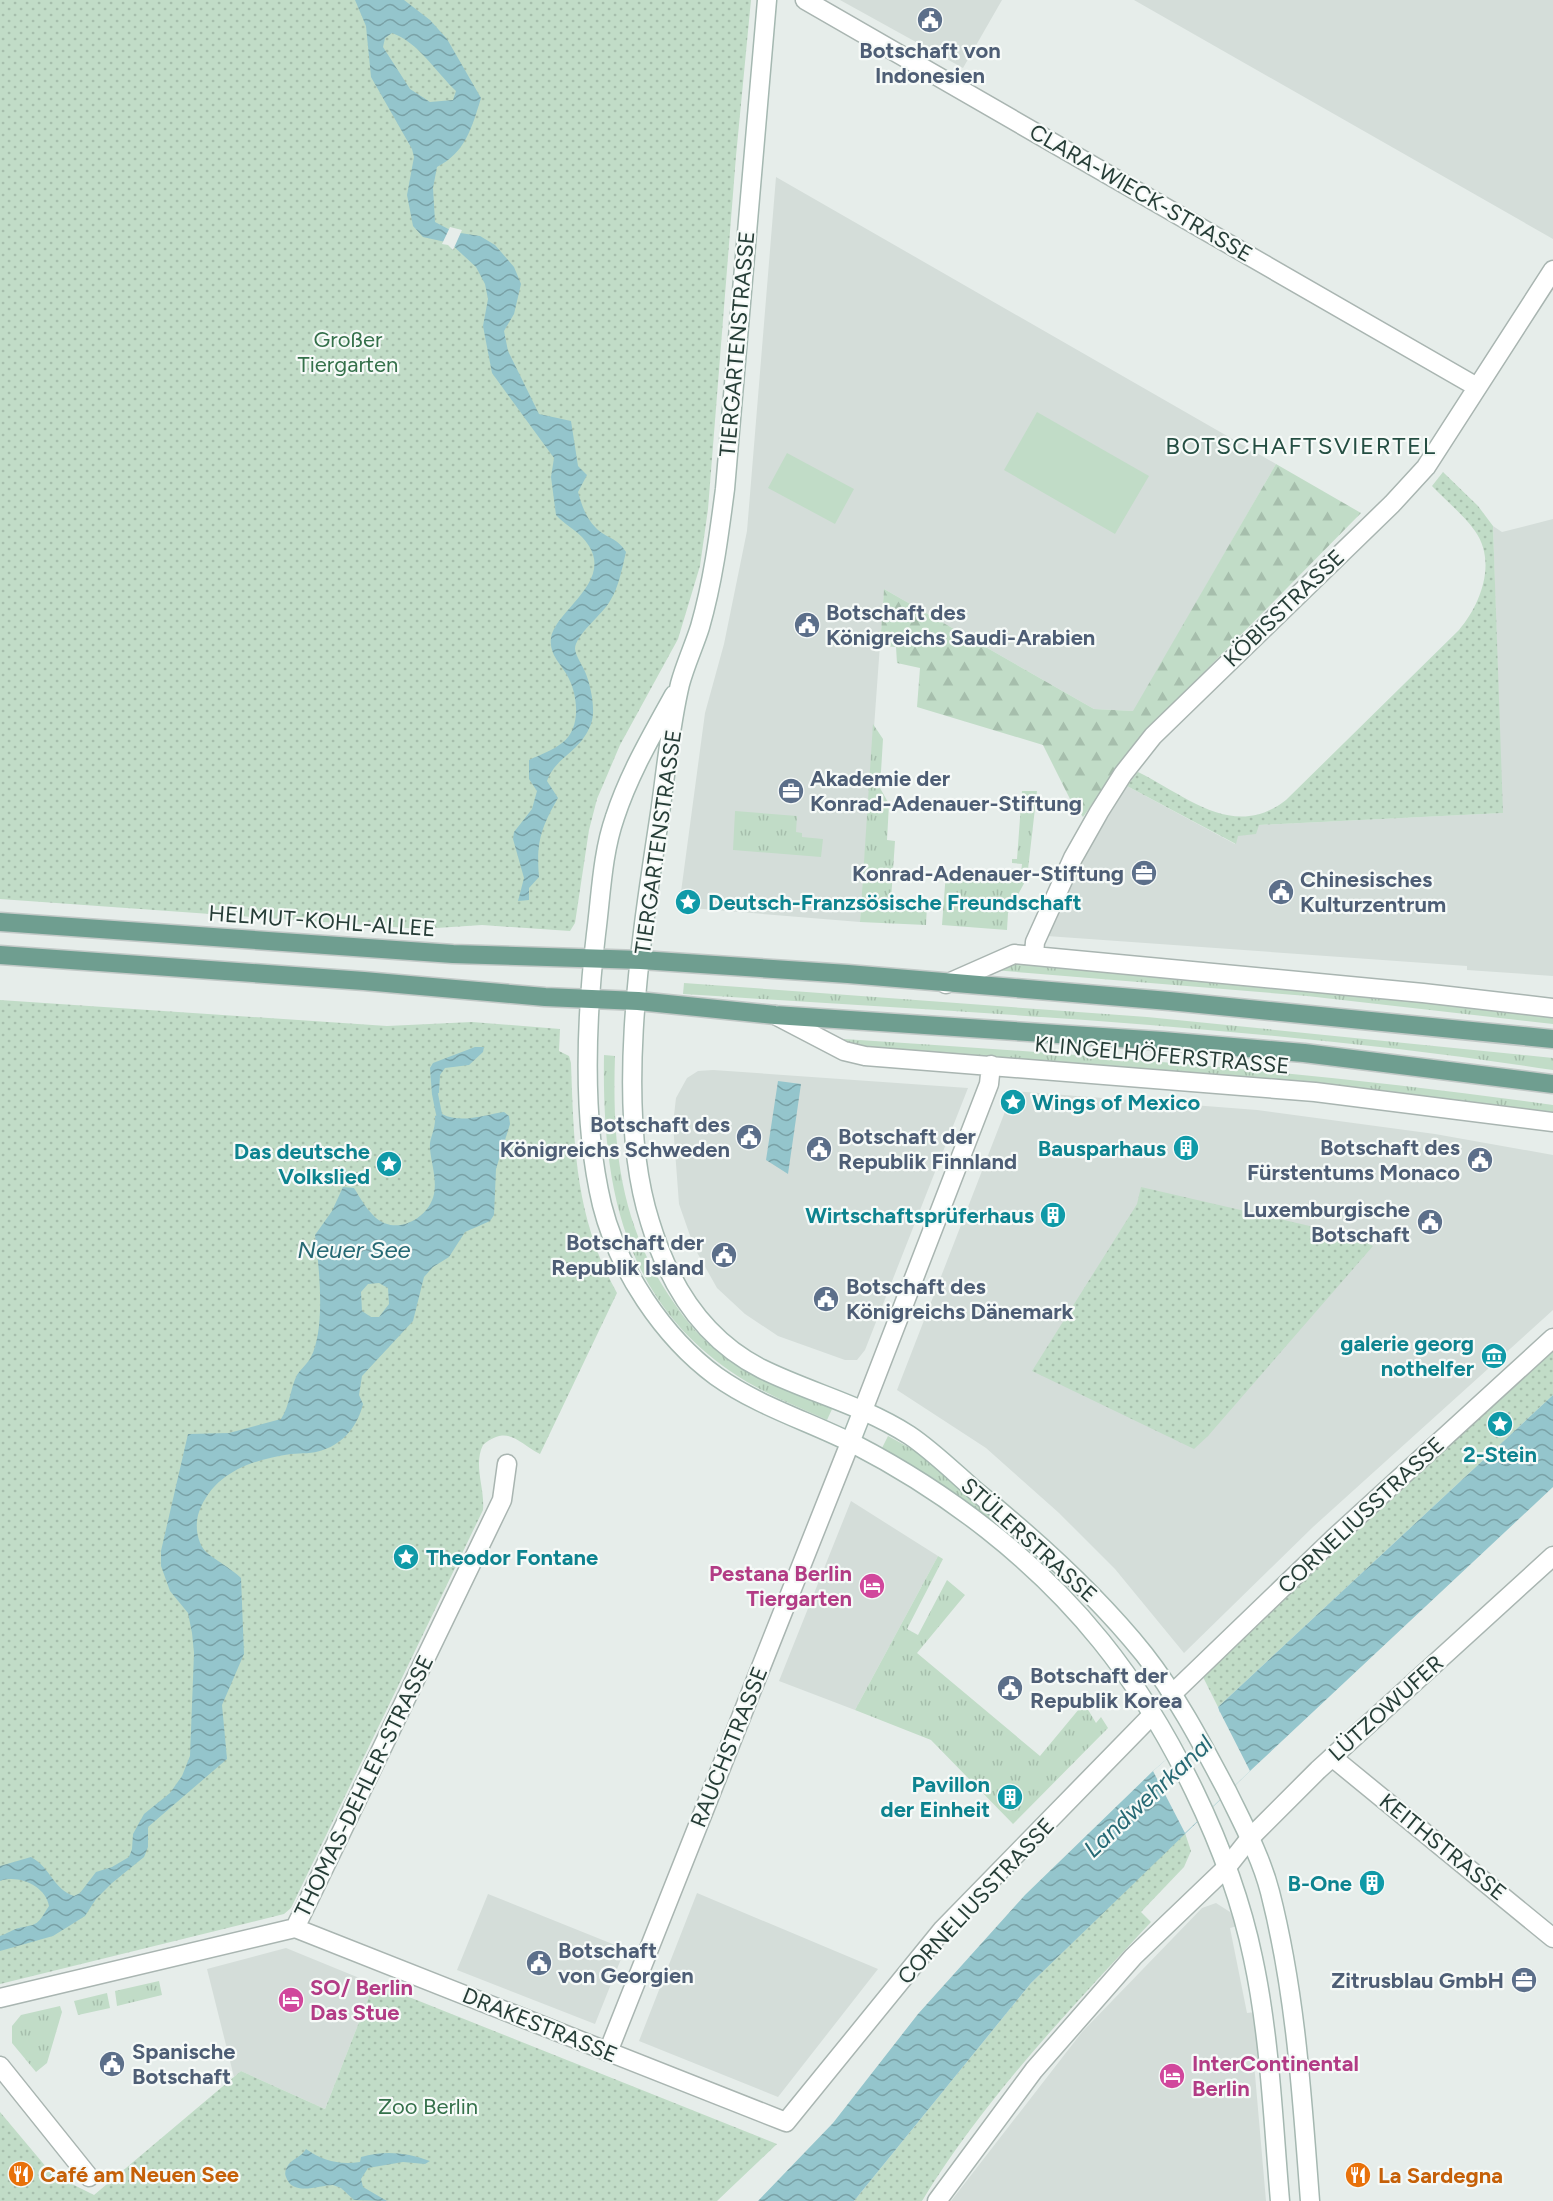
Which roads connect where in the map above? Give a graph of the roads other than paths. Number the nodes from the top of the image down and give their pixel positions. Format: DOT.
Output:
graph roads {
  1 [pos="767,0"];
  2 [pos="805,0"];
  3 [pos="1553,270"];
  4 [pos="1477,387"];
  5 [pos="681,683"];
  6 [pos="0,922"];
  7 [pos="0,955"];
  8 [pos="1034,955"];
  9 [pos="594,959"];
  10 [pos="641,960"];
  11 [pos="946,984"];
  12 [pos="590,999"];
  13 [pos="638,1001"];
  14 [pos="1553,1008"];
  15 [pos="775,1015"];
  16 [pos="1553,1039"];
  17 [pos="991,1065"];
  18 [pos="1553,1084"];
  19 [pos="1553,1122"];
  20 [pos="1553,1338"];
  21 [pos="863,1410"];
  22 [pos="850,1443"];
  23 [pos="507,1464"];
  24 [pos="1553,1556"];
  25 [pos="1172,1695"];
  26 [pos="1152,1715"];
  27 [pos="1332,1757"];
  28 [pos="1250,1838"];
  29 [pos="1227,1867"];
  30 [pos="296,1928"];
  31 [pos="1553,1938"];
  32 [pos="0,1998"];
  33 [pos="608,2052"];
  34 [pos="0,2066"];
  35 [pos="786,2122"];
  36 [pos="89,2176"];
  37 [pos="937,2201"];
  38 [pos="1280,2201"];
  39 [pos="1310,2201"];
  1 -- 5 [label="street, TIERGARTENSTRASSE"];
  2 -- 4 [label="street, CLARA-WIECK-STRASSE"];
  3 -- 4 [label="street, KÖBISSTRASSE"];
  4 -- 8 [label="street, KÖBISSTRASSE"];
  5 -- 9 [label="street, TIERGARTENSTRASSE"];
  5 -- 10 [label="street, TIERGARTENSTRASSE"];
  6 -- 9 [label="main road, HELMUT-KOHL-ALLEE"];
  7 -- 12 [label="main road"];
  8 -- 11 [label="street"];
  8 -- 14 [label="street"];
  9 -- 10 [label="main road, HELMUT-KOHL-ALLEE"];
  9 -- 12 [label="street, STÜLERSTRASSE"];
  10 -- 11 [label="main road"];
  10 -- 13 [label="street, TIERGARTENSTRASSE"];
  11 -- 16 [label="main road"];
  12 -- 13 [label="main road, KLINGELHÖFERSTRASSE"];
  12 -- 22 [label="street, STÜLERSTRASSE"];
  13 -- 15 [label="main road, KLINGELHÖFERSTRASSE"];
  13 -- 21 [label="street, STÜLERSTRASSE"];
  15 -- 17 [label="street, KLINGELHÖFERSTRASSE"];
  15 -- 18 [label="main road, KLINGELHÖFERSTRASSE"];
  17 -- 19 [label="street, KLINGELHÖFERSTRASSE"];
  17 -- 21 [label="street"];
  20 -- 25 [label="street, CORNELIUSSTRASSE"];
  21 -- 22 [label="street"];
  21 -- 25 [label="street, STÜLERSTRASSE"];
  22 -- 26 [label="street, STÜLERSTRASSE"];
  22 -- 33 [label="street, RAUCHSTRASSE"];
  23 -- 30 [label="street, THOMAS-DEHLER-STRASSE"];
  24 -- 27 [label="street, LÜTZOWUFER"];
  25 -- 26 [label="street"];
  25 -- 28 [label="street, STÜLERSTRASSE"];
  26 -- 29 [label="street, STÜLERSTRASSE"];
  26 -- 35 [label="street, CORNELIUSSTRASSE"];
  27 -- 28 [label="street, LÜTZOWUFER"];
  27 -- 31 [label="street, KEITHSTRASSE"];
  28 -- 29 [label="street, LÜTZOWUFER"];
  28 -- 39 [label="street, STÜLERSTRASSE"];
  29 -- 37 [label="street, LÜTZOWUFER"];
  29 -- 38 [label="street, STÜLERSTRASSE"];
  30 -- 32 [label="street, THOMAS-DEHLER-STRASSE"];
  30 -- 33 [label="street, DRAKESTRASSE"];
  33 -- 35 [label="street, DRAKESTRASSE"];
  34 -- 36 [label="street"];
}
